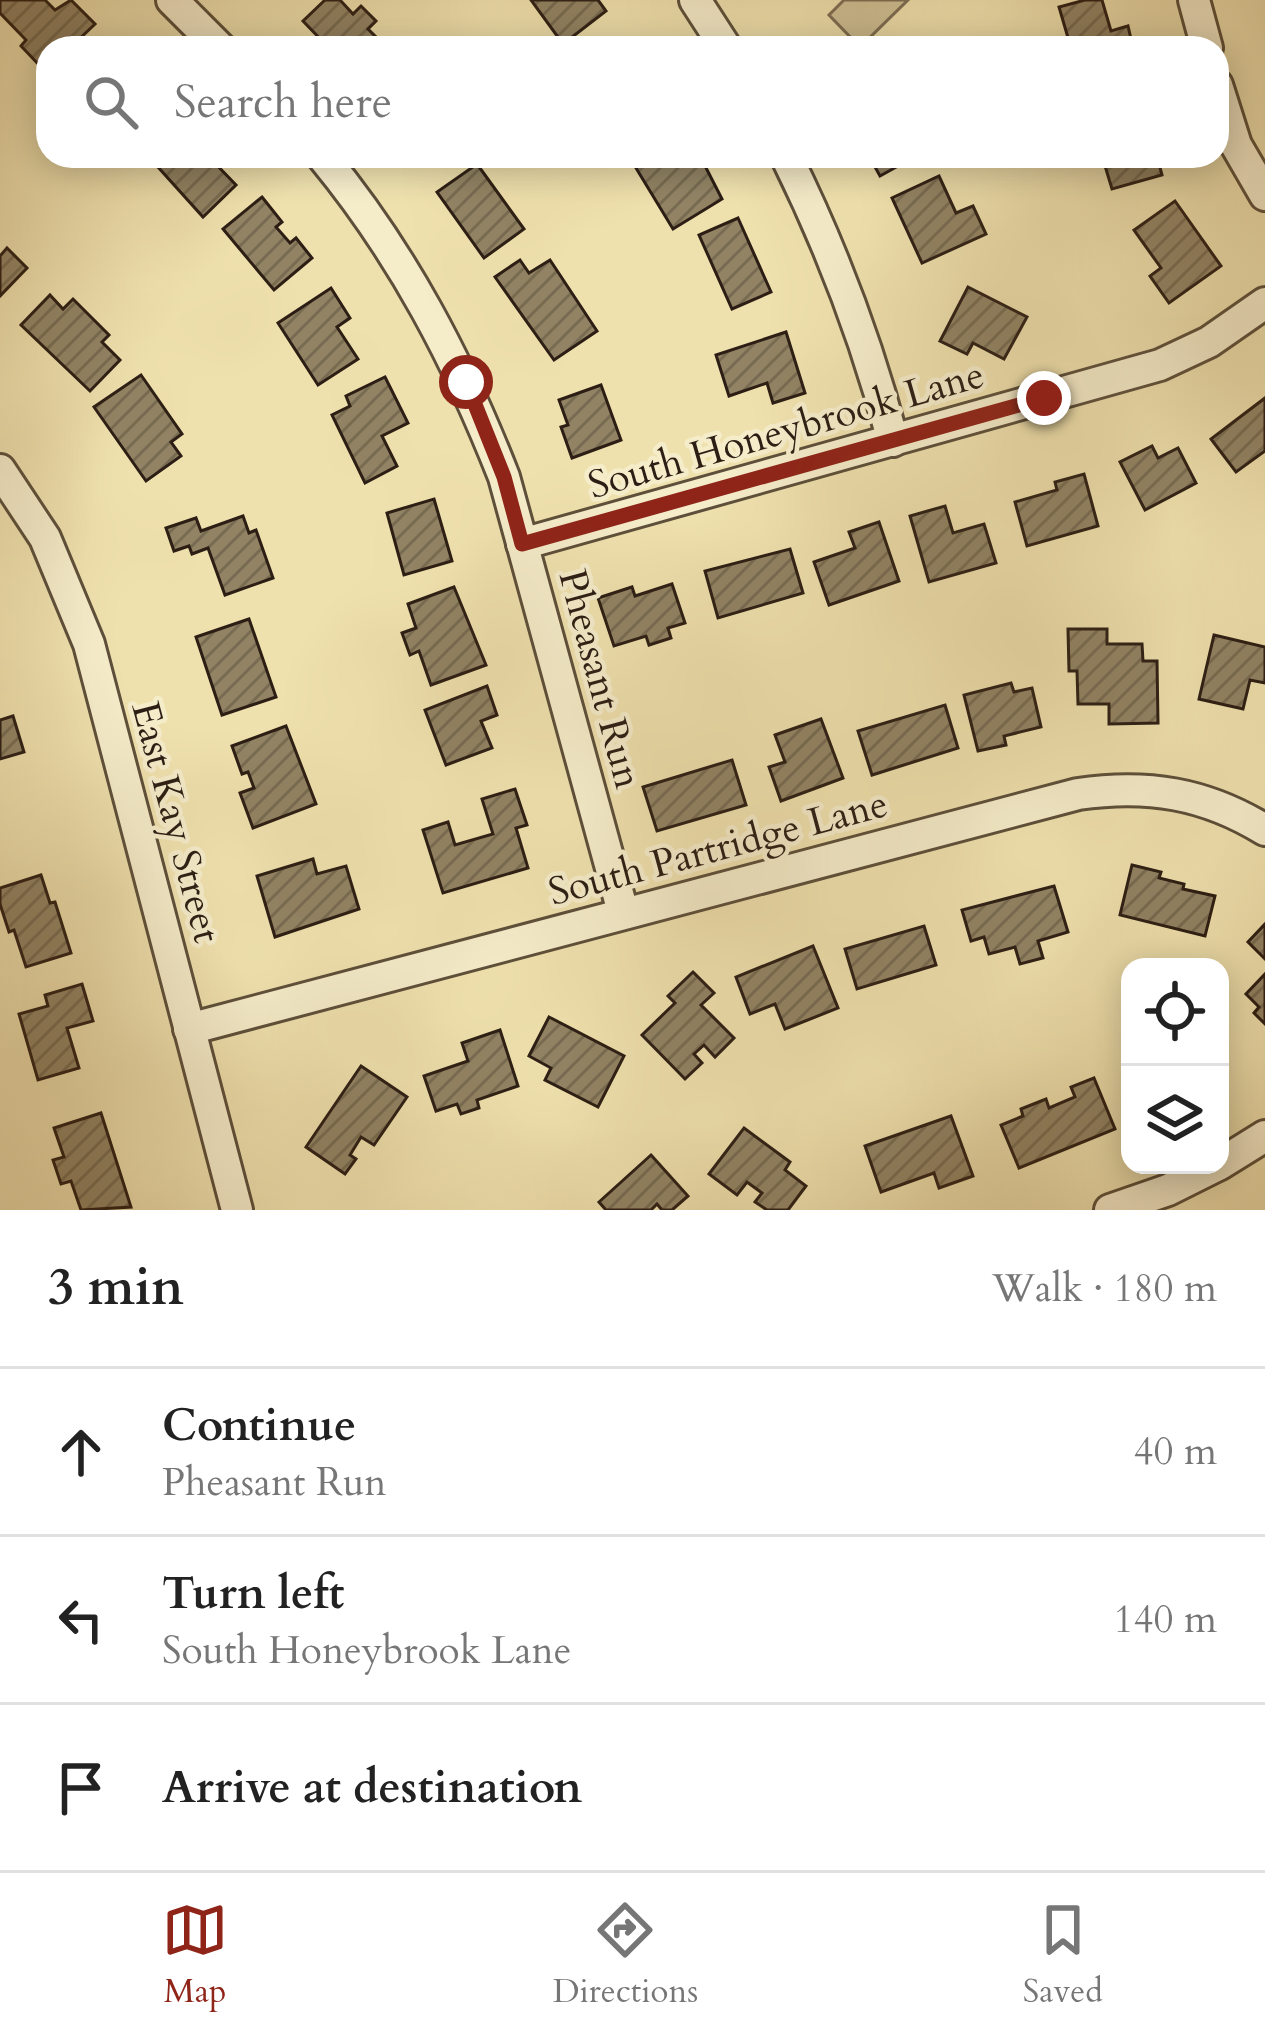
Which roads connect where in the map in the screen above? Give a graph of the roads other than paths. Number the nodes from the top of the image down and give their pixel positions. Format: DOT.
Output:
graph roads {
  1 [pos="172,0"];
  2 [pos="694,0"];
  3 [pos="1194,0"];
  4 [pos="208,36"];
  5 [pos="718,36"];
  6 [pos="1204,36"];
  7 [pos="1229,124"];
  8 [pos="331,168"];
  9 [pos="792,168"];
  10 [pos="1265,195"];
  11 [pos="1265,303"];
  12 [pos="893,441"];
  13 [pos="0,470"];
  14 [pos="522,544"];
  15 [pos="1265,830"];
  16 [pos="623,912"];
  17 [pos="189,1029"];
  18 [pos="1265,1136"];
  19 [pos="1229,1158"];
  20 [pos="1199,1174"];
  21 [pos="237,1210"];
  22 [pos="1110,1210"];
  1 -- 4 [label="street"];
  2 -- 5 [label="street"];
  3 -- 6 [label="street"];
  7 -- 10 [label="street"];
  8 -- 14 [label="street, Pheasant Run"];
  9 -- 12 [label="street"];
  11 -- 12 [label="street, South Honeybrook Lane"];
  12 -- 14 [label="street, South Honeybrook Lane"];
  13 -- 17 [label="street, East Kay Street"];
  14 -- 16 [label="street, Pheasant Run"];
  15 -- 16 [label="street, South Partridge Lane"];
  16 -- 17 [label="street, South Partridge Lane"];
  17 -- 21 [label="street, East Kay Street"];
  18 -- 19 [label="street"];
  20 -- 22 [label="street"];
}
